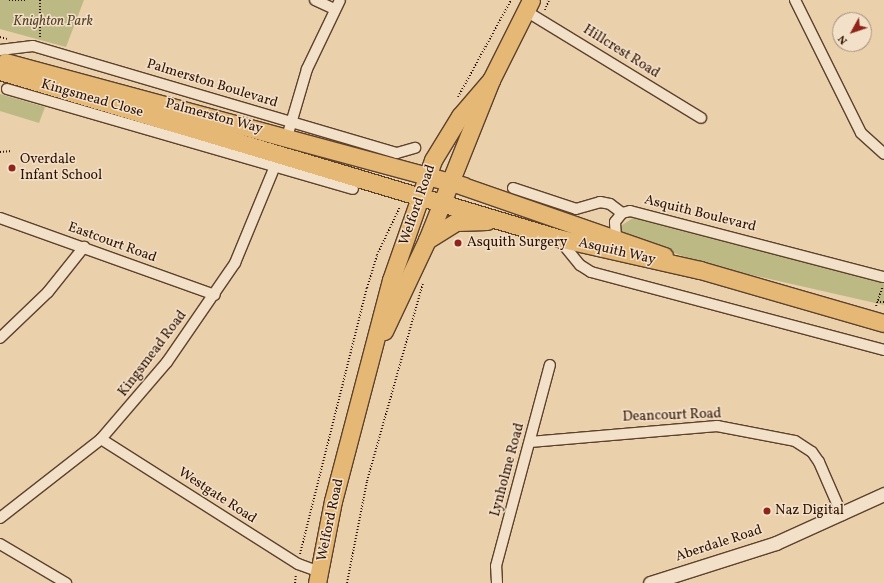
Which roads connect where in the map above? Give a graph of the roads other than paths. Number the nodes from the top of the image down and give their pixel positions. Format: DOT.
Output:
graph roads {
  1 [pos="315,0"];
  2 [pos="340,0"];
  3 [pos="795,0"];
  4 [pos="529,5"];
  5 [pos="334,9"];
  6 [pos="0,50"];
  7 [pos="0,61"];
  8 [pos="0,72"];
  9 [pos="491,80"];
  10 [pos="7,89"];
  11 [pos="701,118"];
  12 [pos="289,129"];
  13 [pos="415,148"];
  14 [pos="884,154"];
  15 [pos="275,166"];
  16 [pos="330,169"];
  17 [pos="427,176"];
  18 [pos="448,182"];
  19 [pos="513,188"];
  20 [pos="353,189"];
  21 [pos="420,195"];
  22 [pos="441,202"];
  23 [pos="622,213"];
  24 [pos="0,218"];
  25 [pos="500,221"];
  26 [pos="616,237"];
  27 [pos="558,238"];
  28 [pos="427,240"];
  29 [pos="84,247"];
  30 [pos="700,270"];
  31 [pos="884,277"];
  32 [pos="215,295"];
  33 [pos="884,323"];
  34 [pos="0,338"];
  35 [pos="376,345"];
  36 [pos="884,350"];
  37 [pos="550,365"];
  38 [pos="101,439"];
  39 [pos="530,442"];
  40 [pos="884,494"];
  41 [pos="842,515"];
  42 [pos="0,518"];
  43 [pos="0,544"];
  44 [pos="319,579"];
  45 [pos="66,583"];
  46 [pos="497,583"];
  47 [pos="650,583"];
  1 -- 5 [label="street"];
  2 -- 5 [label="street"];
  3 -- 14 [label="street"];
  4 -- 9 [label="main road, Welford Road"];
  4 -- 11 [label="street, Hillcrest Road"];
  5 -- 12 [label="street"];
  6 -- 12 [label="street, Palmerston Boulevard"];
  7 -- 12 [label="main road, Palmerston Way"];
  8 -- 16 [label="main road, Palmerston Way"];
  9 -- 17 [label="main road, Welford Road"];
  9 -- 18 [label="main road, Welford Road"];
  10 -- 15 [label="street, Kingsmead Close"];
  12 -- 13 [label="street, Palmerston Boulevard"];
  12 -- 16 [label="main road"];
  12 -- 17 [label="main road, Palmerston Way"];
  15 -- 20 [label="street, Kingsmead Close"];
  15 -- 32 [label="street, Kingsmead Road"];
  16 -- 21 [label="main road, Palmerston Way"];
  17 -- 18 [label="main road, Asquith Way"];
  17 -- 21 [label="main road, Welford Road"];
  18 -- 22 [label="main road, Welford Road"];
  18 -- 26 [label="main road, Asquith Way"];
  19 -- 23 [label="street, Asquith Boulevard"];
  21 -- 22 [label="main road, Asquith Way"];
  21 -- 35 [label="main road, Welford Road"];
  22 -- 25 [label="main road, Asquith Way"];
  22 -- 28 [label="main road, Welford Road"];
  23 -- 26 [label="street"];
  23 -- 31 [label="street, Asquith Boulevard"];
  24 -- 29 [label="street, Eastcourt Road"];
  25 -- 27 [label="main road, Asquith Way"];
  25 -- 28 [label="main road"];
  26 -- 30 [label="main road, Asquith Way"];
  27 -- 30 [label="main road, Asquith Way"];
  27 -- 36 [label="street"];
  28 -- 35 [label="main road, Welford Road"];
  29 -- 32 [label="street, Eastcourt Road"];
  29 -- 34 [label="street"];
  30 -- 33 [label="main road, Asquith Way"];
  32 -- 38 [label="street, Kingsmead Road"];
  35 -- 44 [label="main road, Welford Road"];
  37 -- 39 [label="street, Lynholme Road"];
  38 -- 42 [label="street, Kingsmead Road"];
  38 -- 44 [label="street, Westgate Road"];
  39 -- 41 [label="street, Deancourt Road"];
  39 -- 46 [label="street, Lynholme Road"];
  40 -- 41 [label="street, Aberdale Road"];
  41 -- 47 [label="street, Aberdale Road"];
  43 -- 45 [label="street"];
}
